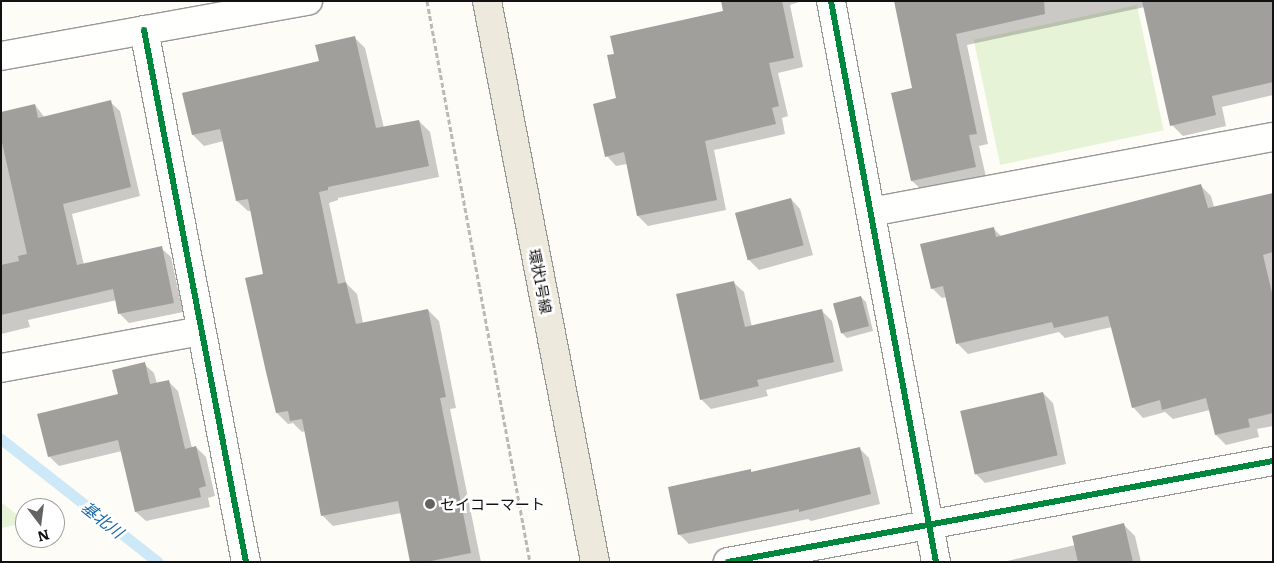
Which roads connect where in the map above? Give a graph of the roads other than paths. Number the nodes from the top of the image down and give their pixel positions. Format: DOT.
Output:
graph roads {
  1 [pos="308,1"];
  2 [pos="487,1"];
  3 [pos="831,1"];
  4 [pos="144,30"];
  5 [pos="1,56"];
  6 [pos="1273,137"];
  7 [pos="872,212"];
  8 [pos="201,331"];
  9 [pos="1,368"];
  10 [pos="1273,461"];
  11 [pos="929,524"];
  12 [pos="246,562"];
  13 [pos="595,562"];
  14 [pos="728,562"];
  15 [pos="936,562"];
  1 -- 4 [label="street"];
  2 -- 13 [label="main road, 環状1号線"];
  3 -- 7 [label="street"];
  4 -- 5 [label="street"];
  4 -- 8 [label="street"];
  6 -- 7 [label="street"];
  7 -- 11 [label="street"];
  8 -- 9 [label="street"];
  8 -- 12 [label="street"];
  10 -- 11 [label="street"];
  11 -- 14 [label="street"];
  11 -- 15 [label="street"];
}
